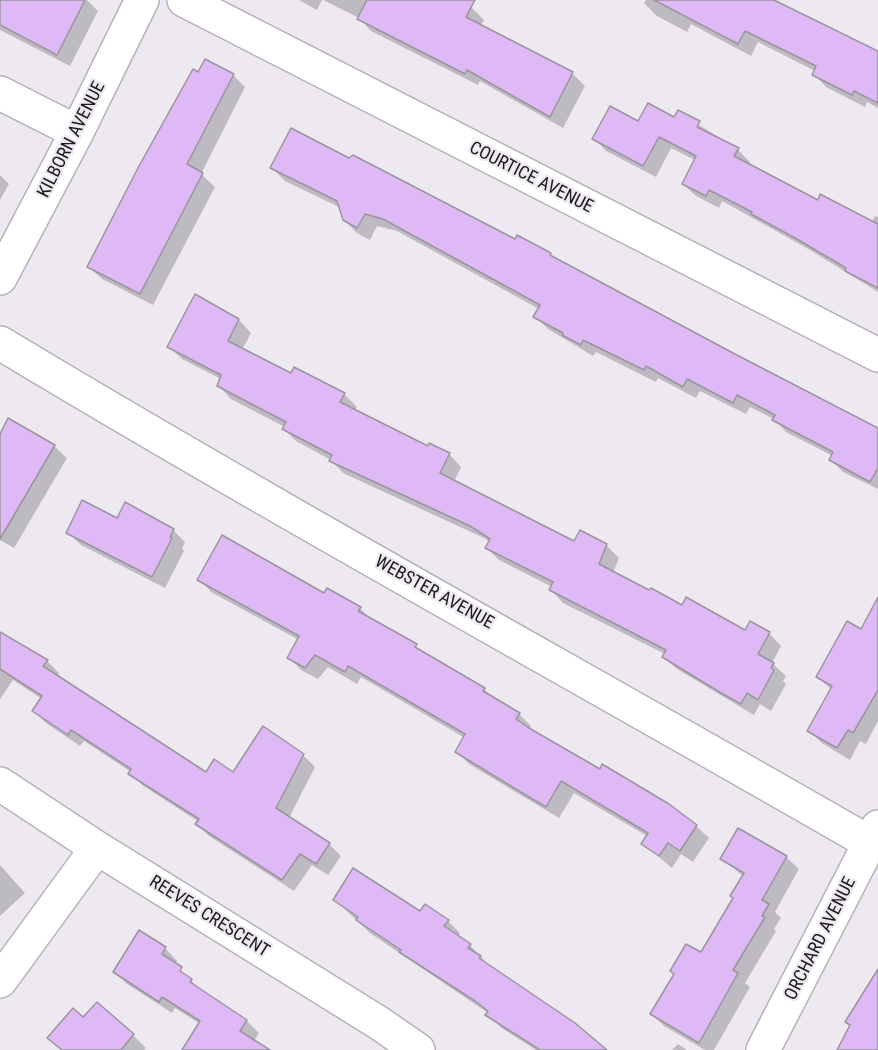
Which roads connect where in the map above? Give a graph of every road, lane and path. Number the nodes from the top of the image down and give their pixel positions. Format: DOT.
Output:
graph roads {
  1 [pos="142,0"];
  2 [pos="184,0"];
  3 [pos="0,93"];
  4 [pos="77,132"];
  5 [pos="0,278"];
  6 [pos="0,343"];
  7 [pos="878,355"];
  8 [pos="0,784"];
  9 [pos="874,835"];
  10 [pos="97,848"];
  11 [pos="0,981"];
  12 [pos="418,1050"];
  13 [pos="763,1050"];
  1 -- 4 [label="street, KILBORN AVENUE"];
  2 -- 7 [label="street, COURTICE AVENUE"];
  3 -- 4 [label="street"];
  4 -- 5 [label="street, KILBORN AVENUE"];
  6 -- 9 [label="street, WEBSTER AVENUE"];
  8 -- 10 [label="street, REEVES CRESCENT"];
  9 -- 13 [label="street, ORCHARD AVENUE"];
  10 -- 11 [label="street"];
  10 -- 12 [label="street, REEVES CRESCENT"];
}
